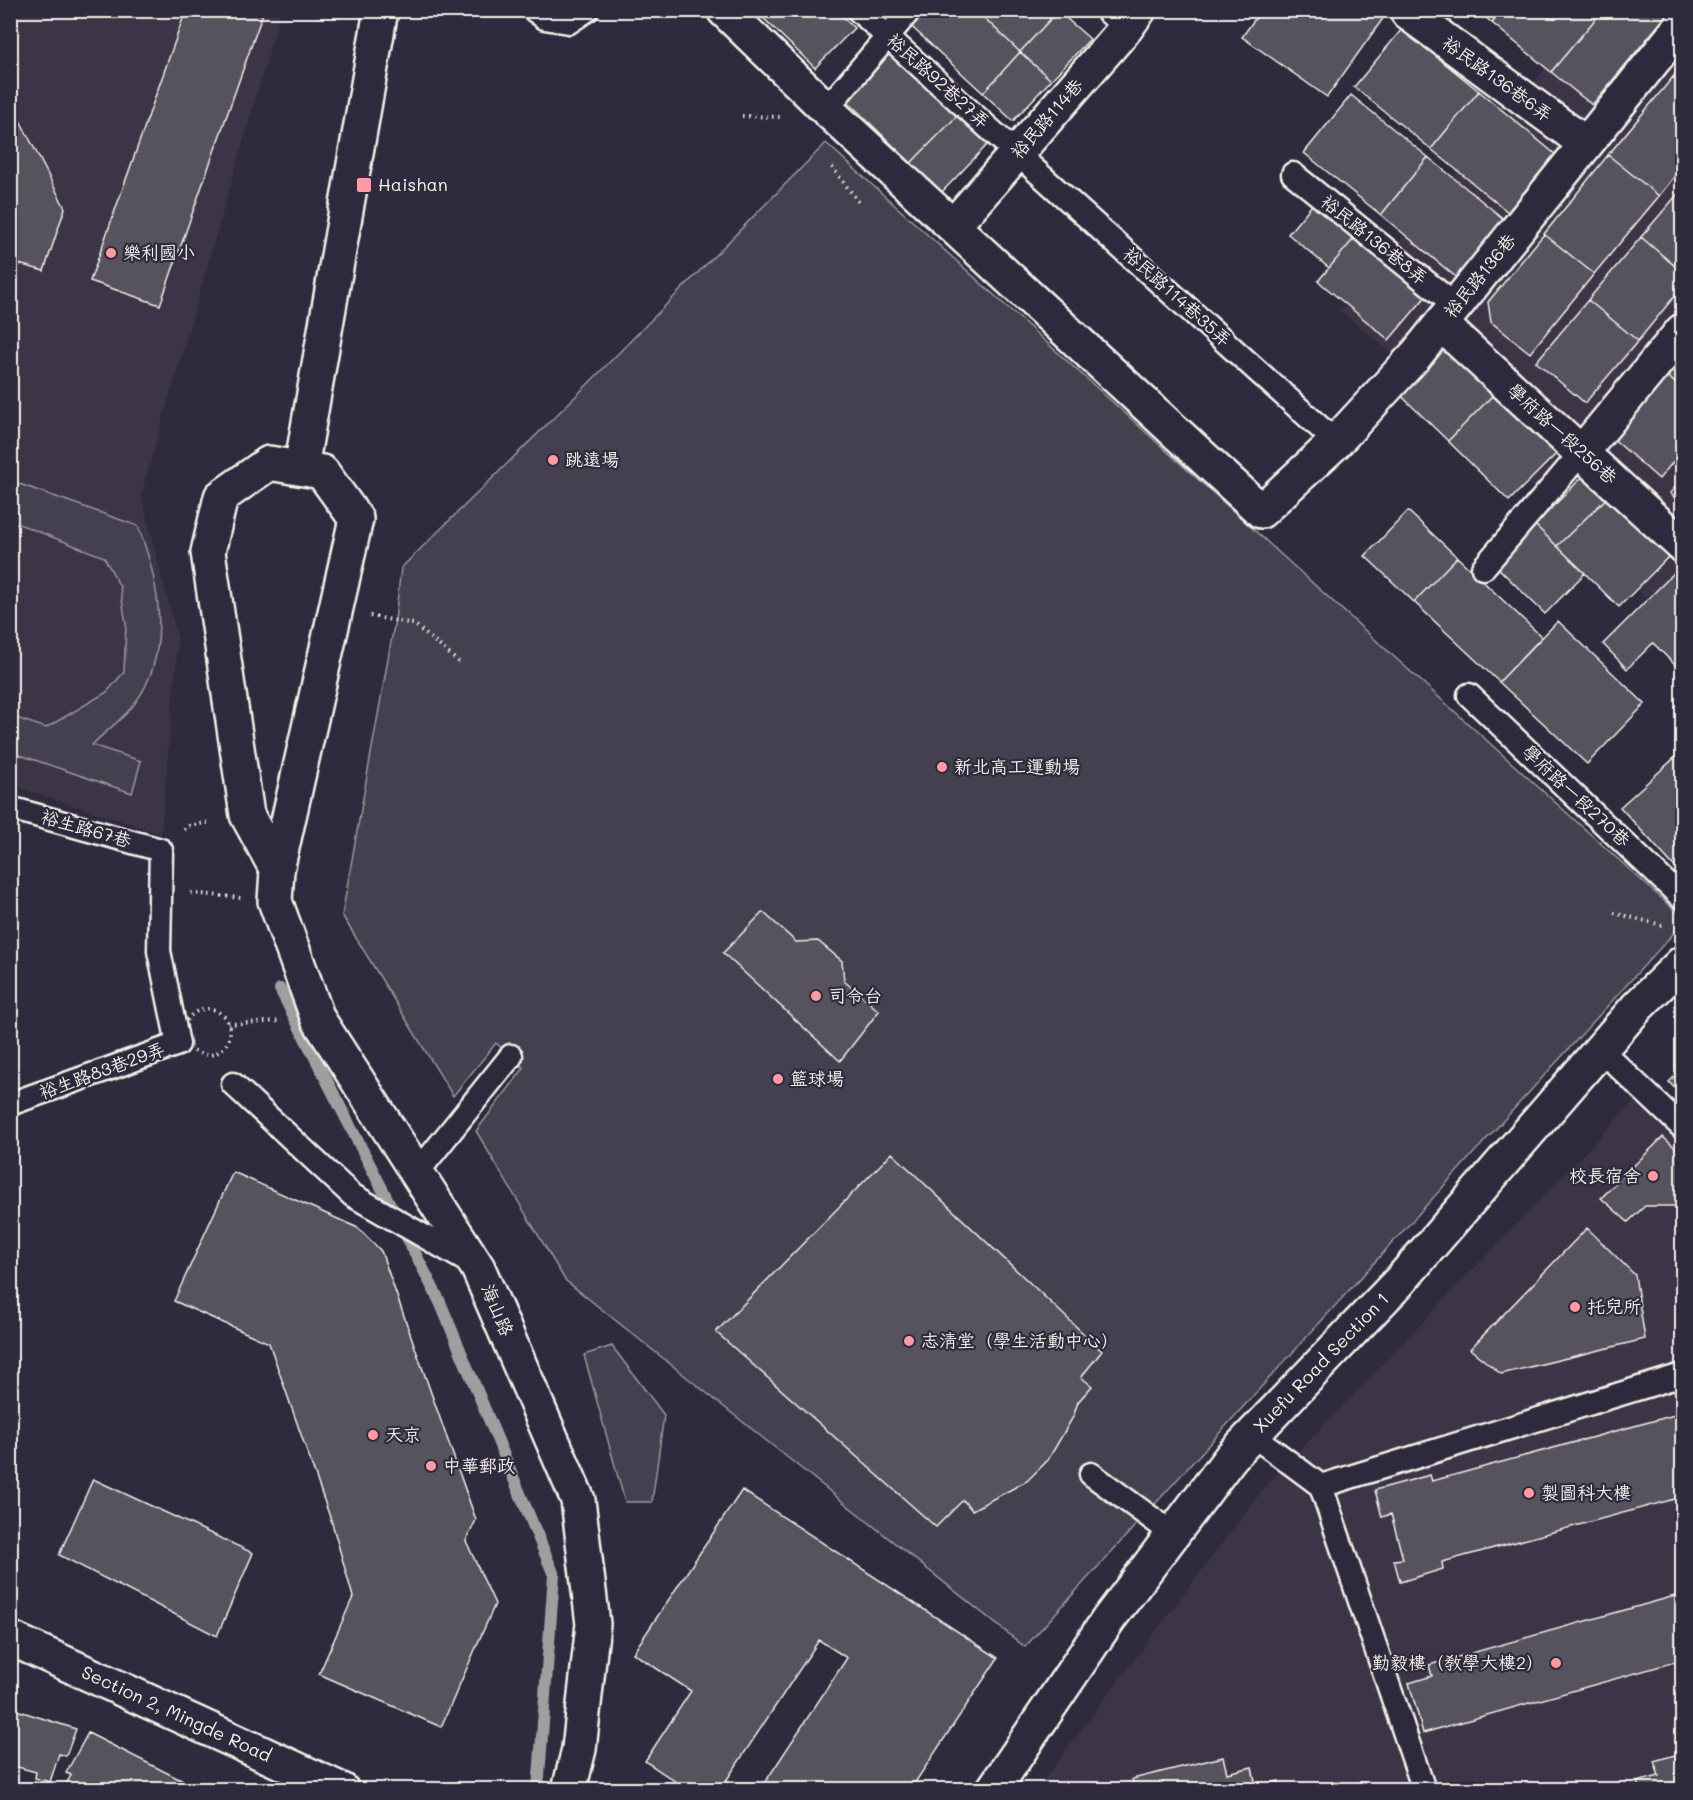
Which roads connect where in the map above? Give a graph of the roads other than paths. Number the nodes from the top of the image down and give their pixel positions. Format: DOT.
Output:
graph roads {
  1 [pos="381,10"];
  2 [pos="534,10"];
  3 [pos="587,10"];
  4 [pos="724,10"];
  5 [pos="858,10"];
  6 [pos="910,10"];
  7 [pos="1408,13"];
  8 [pos="1124,16"];
  9 [pos="1683,25"];
  10 [pos="888,38"];
  11 [pos="826,109"];
  12 [pos="1586,144"];
  13 [pos="1017,152"];
  14 [pos="1293,174"];
  15 [pos="953,226"];
  16 [pos="1448,315"];
  17 [pos="1683,331"];
  18 [pos="1336,442"];
  19 [pos="1582,452"];
  20 [pos="301,468"];
  21 [pos="1683,545"];
  22 [pos="1483,568"];
  23 [pos="1469,695"];
  24 [pos="10,808"];
  25 [pos="161,850"];
  26 [pos="276,886"];
  27 [pos="1683,898"];
  28 [pos="1683,963"];
  29 [pos="1601,1050"];
  30 [pos="511,1056"];
  31 [pos="232,1083"];
  32 [pos="10,1104"];
  33 [pos="1683,1127"];
  34 [pos="417,1173"];
  35 [pos="478,1268"];
  36 [pos="1683,1375"];
  37 [pos="1251,1434"];
  38 [pos="1091,1473"];
  39 [pos="1321,1486"];
  40 [pos="1173,1534"];
  41 [pos="10,1638"];
  42 [pos="342,1790"];
  43 [pos="569,1790"];
  44 [pos="993,1790"];
  45 [pos="1424,1790"];
  1 -- 20 [label="street"];
  2 -- 3 [label="lane"];
  4 -- 11 [label="street"];
  5 -- 10 [label="lane, 裕民路92巷27弄"];
  6 -- 10 [label="lane"];
  7 -- 12 [label="street, 裕民路136巷6弄"];
  8 -- 13 [label="street, 裕民路114巷"];
  9 -- 12 [label="street, 裕民路136巷"];
  10 -- 11 [label="lane"];
  10 -- 13 [label="lane, 裕民路92巷27弄"];
  11 -- 15 [label="street"];
  12 -- 16 [label="street, 裕民路136巷"];
  13 -- 15 [label="street, 裕民路114巷"];
  13 -- 18 [label="lane, 裕民路114巷35弄"];
  14 -- 16 [label="lane, 裕民路136巷8弄"];
  15 -- 18 [label="street, 裕民路136巷"];
  16 -- 18 [label="street, 裕民路136巷"];
  16 -- 19 [label="street, 學府路一段256巷"];
  17 -- 19 [label="street"];
  19 -- 21 [label="street, 學府路一段256巷"];
  19 -- 22 [label="lane"];
  20 -- 26 [label="street"];
  20 -- 26 [label="street, 海山路"];
  23 -- 27 [label="lane, 學府路一段270巷"];
  24 -- 25 [label="lane, 裕生路67巷"];
  25 -- 32 [label="lane, 裕生路83巷29弄"];
  26 -- 34 [label="street, 海山路"];
  28 -- 29 [label="street, Xuefu Road Section 1"];
  29 -- 33 [label="lane"];
  29 -- 37 [label="street, Xuefu Road Section 1"];
  30 -- 34 [label="lane"];
  31 -- 35 [label="lane"];
  34 -- 35 [label="street, 海山路"];
  35 -- 43 [label="street, 海山路"];
  36 -- 39 [label="lane"];
  37 -- 39 [label="lane"];
  37 -- 40 [label="street, Xuefu Road Section 1"];
  38 -- 40 [label="lane"];
  39 -- 45 [label="lane"];
  40 -- 44 [label="street, Xuefu Road Section 1"];
  41 -- 42 [label="street, Section 2, Mingde Road"];
}
